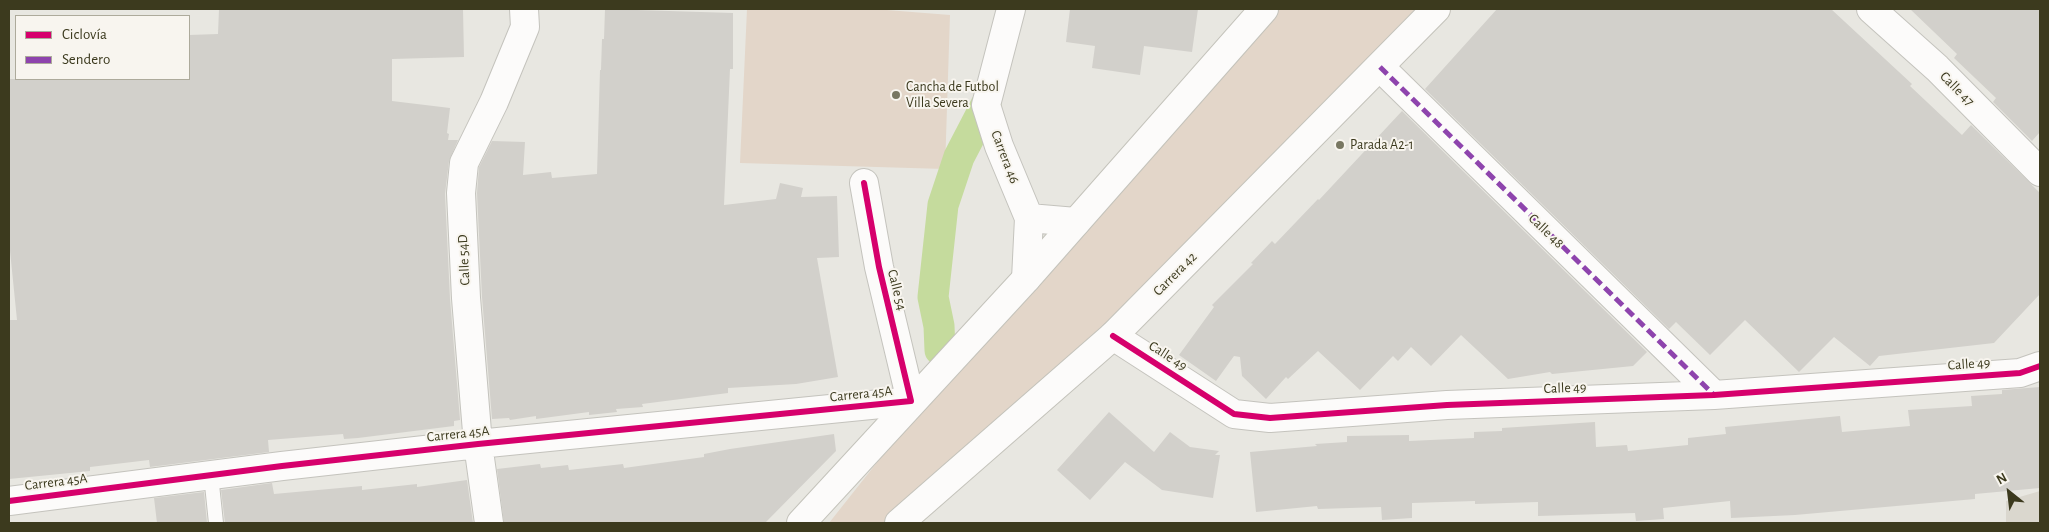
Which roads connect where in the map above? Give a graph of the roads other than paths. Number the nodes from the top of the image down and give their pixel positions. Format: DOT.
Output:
graph roads {
  1 [pos="524,9"];
  2 [pos="1011,9"];
  3 [pos="1264,9"];
  4 [pos="1436,9"];
  5 [pos="1871,9"];
  6 [pos="1380,67"];
  7 [pos="2040,172"];
  8 [pos="864,183"];
  9 [pos="1029,218"];
  10 [pos="1076,222"];
  11 [pos="1026,279"];
  12 [pos="1113,336"];
  13 [pos="2040,366"];
  14 [pos="1714,395"];
  15 [pos="911,401"];
  16 [pos="478,444"];
  17 [pos="210,475"];
  18 [pos="9,501"];
  19 [pos="216,523"];
  20 [pos="489,523"];
  21 [pos="801,523"];
  22 [pos="899,523"];
  1 -- 16 [label="street, Calle 54D"];
  2 -- 9 [label="street, Carrera 46"];
  3 -- 10 [label="street"];
  4 -- 6 [label="street, Carrera 42"];
  5 -- 7 [label="street, Calle 47"];
  6 -- 12 [label="street, Carrera 42"];
  6 -- 14 [label="street, Calle 48"];
  8 -- 15 [label="street, Calle 54"];
  9 -- 10 [label="street"];
  9 -- 11 [label="street, Carrera 46"];
  10 -- 11 [label="street"];
  11 -- 15 [label="street"];
  12 -- 14 [label="street, Calle 49"];
  12 -- 22 [label="street, Carrera 42"];
  13 -- 14 [label="street, Calle 49"];
  15 -- 16 [label="street, Carrera 45A"];
  15 -- 21 [label="street"];
  16 -- 17 [label="street, Carrera 45A"];
  16 -- 20 [label="street, Calle 54D"];
  17 -- 18 [label="street, Carrera 45A"];
  17 -- 19 [label="lane"];
}
